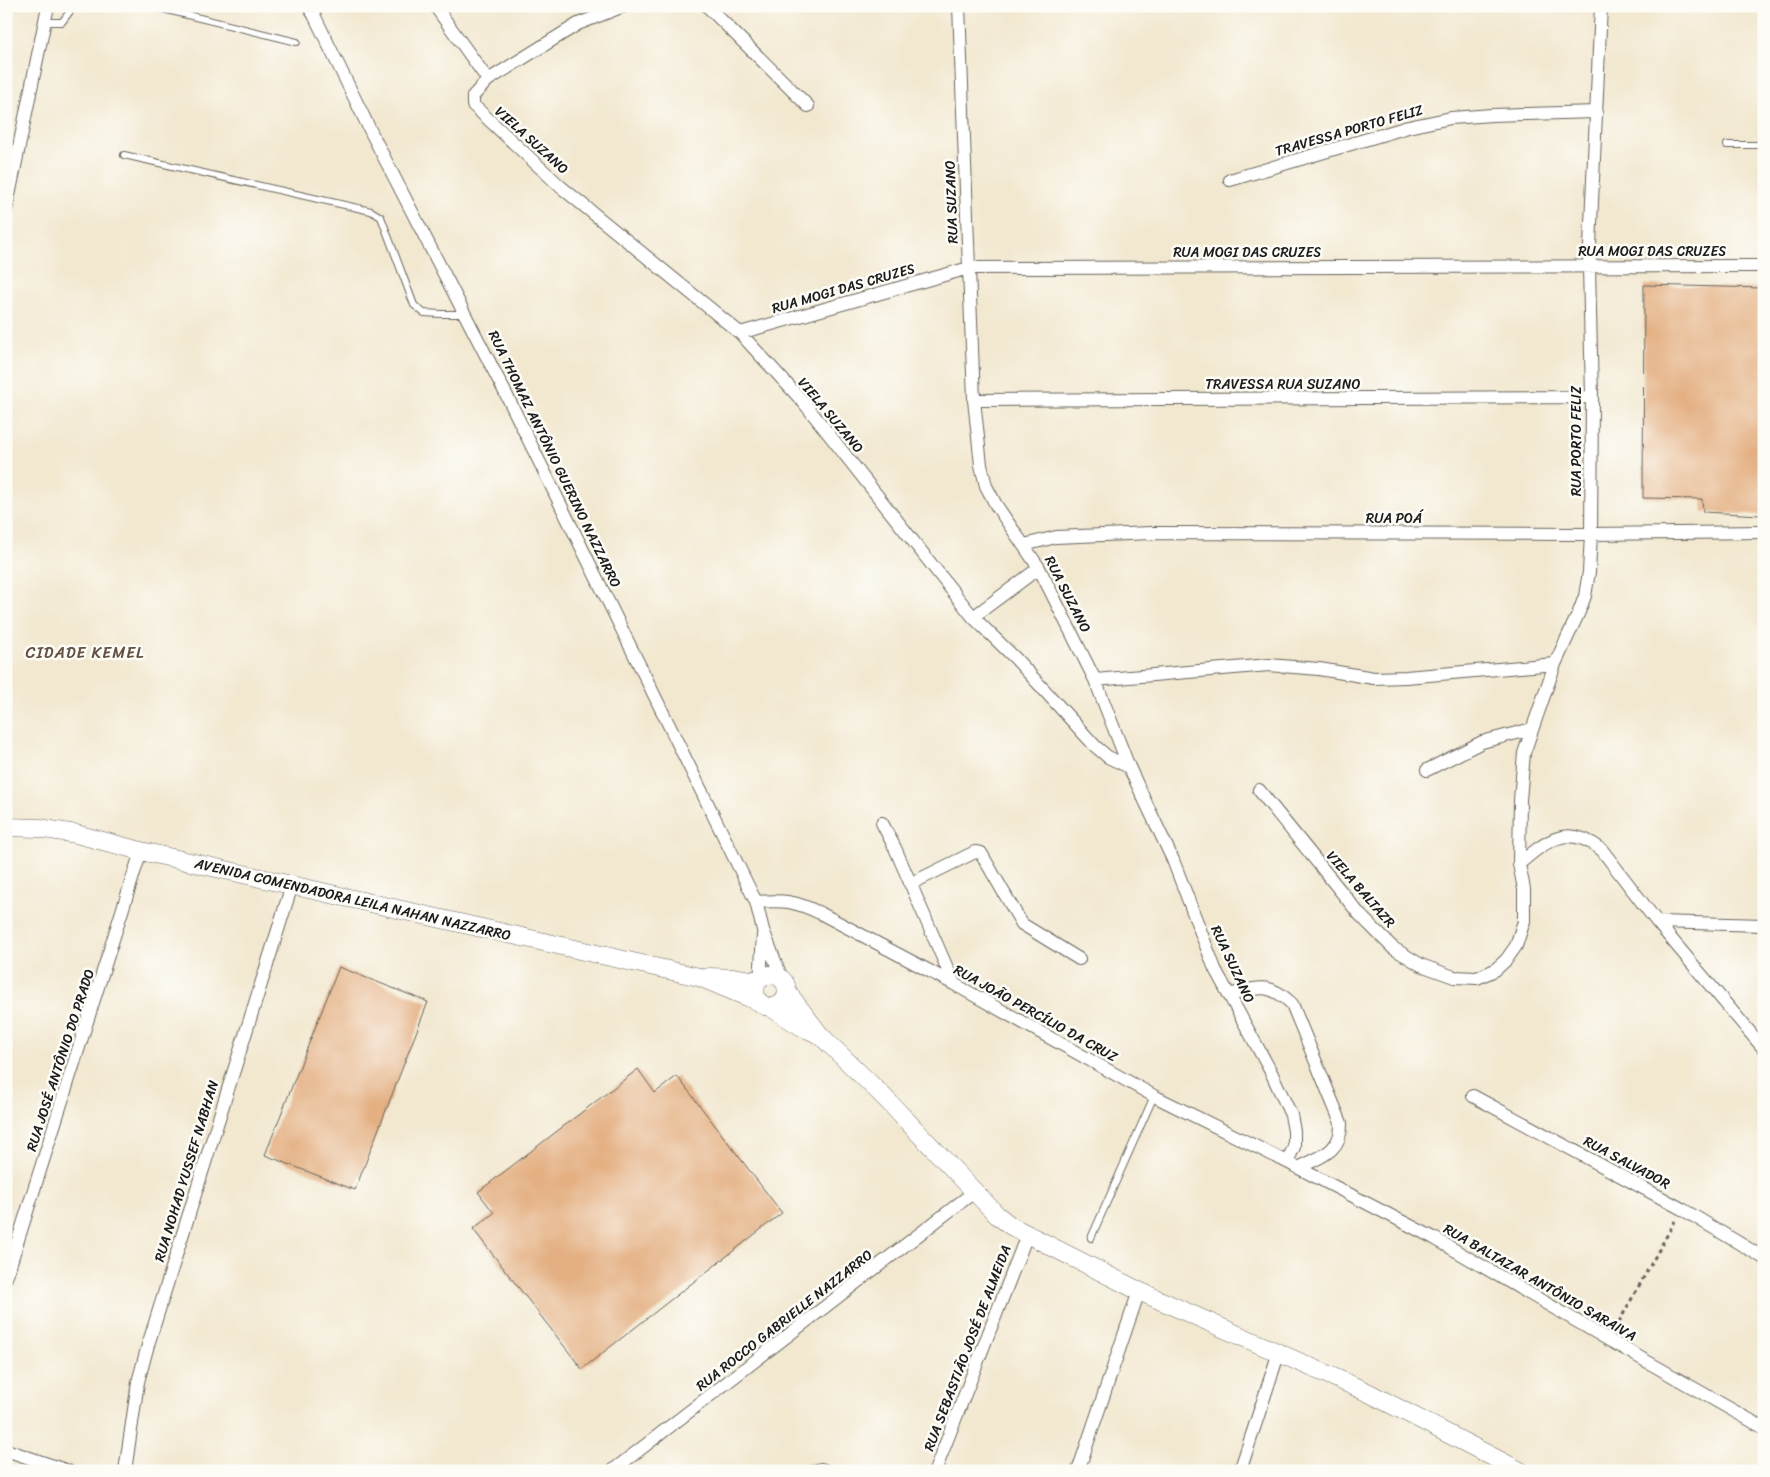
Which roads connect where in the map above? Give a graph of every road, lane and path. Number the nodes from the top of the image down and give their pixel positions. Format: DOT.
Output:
graph roads {
  1 [pos="48,6"];
  2 [pos="74,6"];
  3 [pos="151,6"];
  4 [pos="436,6"];
  5 [pos="624,6"];
  6 [pos="706,6"];
  7 [pos="959,6"];
  8 [pos="1601,6"];
  9 [pos="314,9"];
  10 [pos="45,22"];
  11 [pos="297,42"];
  12 [pos="488,80"];
  13 [pos="808,106"];
  14 [pos="1597,112"];
  15 [pos="1726,145"];
  16 [pos="1764,145"];
  17 [pos="124,155"];
  18 [pos="1230,180"];
  19 [pos="6,210"];
  20 [pos="1590,266"];
  21 [pos="1764,266"];
  22 [pos="969,268"];
  23 [pos="465,314"];
  24 [pos="740,333"];
  25 [pos="1592,398"];
  26 [pos="974,400"];
  27 [pos="1764,532"];
  28 [pos="1591,534"];
  29 [pos="1024,545"];
  30 [pos="1040,568"];
  31 [pos="974,617"];
  32 [pos="1555,664"];
  33 [pos="1095,680"];
  34 [pos="1532,729"];
  35 [pos="1129,767"];
  36 [pos="1428,770"];
  37 [pos="1258,790"];
  38 [pos="882,823"];
  39 [pos="6,827"];
  40 [pos="142,851"];
  41 [pos="1519,864"];
  42 [pos="910,884"];
  43 [pos="292,885"];
  44 [pos="756,902"];
  45 [pos="1657,922"];
  46 [pos="1764,925"];
  47 [pos="763,930"];
  48 [pos="1079,959"];
  49 [pos="699,977"];
  50 [pos="759,981"];
  51 [pos="954,984"];
  52 [pos="785,986"];
  53 [pos="1229,995"];
  54 [pos="765,1005"];
  55 [pos="820,1035"];
  56 [pos="1764,1049"];
  57 [pos="1154,1096"];
  58 [pos="1474,1096"];
  59 [pos="1292,1165"];
  60 [pos="974,1192"];
  61 [pos="1682,1209"];
  62 [pos="1027,1235"];
  63 [pos="1091,1238"];
  64 [pos="1764,1258"];
  65 [pos="6,1278"];
  66 [pos="1139,1291"];
  67 [pos="1609,1340"];
  68 [pos="1279,1352"];
  69 [pos="1764,1428"];
  70 [pos="6,1450"];
  71 [pos="68,1471"];
  72 [pos="125,1471"];
  73 [pos="612,1471"];
  74 [pos="814,1471"];
  75 [pos="826,1471"];
  76 [pos="935,1471"];
  77 [pos="1078,1471"];
  78 [pos="1240,1471"];
  79 [pos="1520,1471"];
  1 -- 10 [label="street"];
  2 -- 10 [label="lane"];
  3 -- 11 [label="lane"];
  4 -- 12 [label="street"];
  5 -- 12 [label="street"];
  6 -- 13 [label="street"];
  7 -- 22 [label="street, RUA SUZANO"];
  8 -- 14 [label="street, RUA PORTO FELIZ"];
  9 -- 23 [label="street, RUA THOMAZ ANTÔNIO GUERINO NAZZARRO"];
  10 -- 19 [label="street"];
  12 -- 24 [label="street, VIELA SUZANO"];
  14 -- 18 [label="street, TRAVESSA PORTO FELIZ"];
  14 -- 20 [label="street, RUA PORTO FELIZ"];
  15 -- 16 [label="lane"];
  17 -- 23 [label="lane"];
  20 -- 21 [label="street, RUA MOGI DAS CRUZES"];
  20 -- 22 [label="street, RUA MOGI DAS CRUZES"];
  20 -- 25 [label="street, RUA PORTO FELIZ"];
  22 -- 24 [label="street, RUA MOGI DAS CRUZES"];
  22 -- 26 [label="street, RUA SUZANO"];
  23 -- 44 [label="street, RUA THOMAZ ANTÔNIO GUERINO NAZZARRO"];
  24 -- 31 [label="street, VIELA SUZANO"];
  25 -- 26 [label="street, TRAVESSA RUA SUZANO"];
  25 -- 28 [label="street, RUA PORTO FELIZ"];
  26 -- 29 [label="street, RUA SUZANO"];
  27 -- 28 [label="street, RUA POÁ"];
  28 -- 29 [label="street, RUA POÁ"];
  28 -- 32 [label="street, RUA PORTO FELIZ"];
  29 -- 30 [label="street, RUA SUZANO"];
  30 -- 31 [label="street"];
  30 -- 33 [label="street, RUA SUZANO"];
  31 -- 35 [label="street, VIELA SUZANO"];
  32 -- 33 [label="street"];
  32 -- 34 [label="street, RUA PORTO FELIZ"];
  33 -- 35 [label="street, RUA SUZANO"];
  34 -- 36 [label="street"];
  34 -- 41 [label="street, RUA PORTO FELIZ"];
  35 -- 53 [label="street, RUA SUZANO"];
  37 -- 41 [label="street, VIELA BALTAZR"];
  38 -- 42 [label="street"];
  39 -- 40 [label="main road, AVENIDA COMENDADORA LEILA NAHAN NAZZARRO"];
  40 -- 43 [label="main road, AVENIDA COMENDADORA LEILA NAHAN NAZZARRO"];
  40 -- 65 [label="street, RUA JOSÉ ANTÔNIO DO PRADO"];
  41 -- 45 [label="street"];
  42 -- 48 [label="street"];
  42 -- 51 [label="street"];
  43 -- 49 [label="main road, AVENIDA COMENDADORA LEILA NAHAN NAZZARRO"];
  43 -- 72 [label="street, RUA NOHAD YUSSEF NABHAN"];
  44 -- 47 [label="street, RUA THOMAZ ANTÔNIO GUERINO NAZZARRO"];
  44 -- 51 [label="street, RUA JOÃO PERCÍLIO DA CRUZ"];
  45 -- 46 [label="street"];
  45 -- 56 [label="street"];
  47 -- 50 [label="street, RUA THOMAZ ANTÔNIO GUERINO NAZZARRO"];
  47 -- 52 [label="street, RUA THOMAZ ANTÔNIO GUERINO NAZZARRO"];
  49 -- 50 [label="main road, AVENIDA COMENDADORA LEILA NAHAN NAZZARRO"];
  49 -- 54 [label="main road, AVENIDA COMENDADORA LEILA NAHAN NAZZARRO"];
  50 -- 52 [label="main road"];
  50 -- 54 [label="main road"];
  51 -- 57 [label="street, RUA JOÃO PERCÍLIO DA CRUZ"];
  52 -- 54 [label="main road"];
  52 -- 55 [label="main road, AVENIDA COMENDADORA LEILA NAHAN NAZZARRO"];
  53 -- 59 [label="street, RUA SUZANO"];
  53 -- 59 [label="street"];
  54 -- 55 [label="main road, AVENIDA COMENDADORA LEILA NAHAN NAZZARRO"];
  55 -- 60 [label="main road, AVENIDA COMENDADORA LEILA NAHAN NAZZARRO"];
  57 -- 59 [label="street, RUA JOÃO PERCÍLIO DA CRUZ"];
  57 -- 63 [label="lane"];
  58 -- 61 [label="street, RUA SALVADOR"];
  59 -- 67 [label="street, RUA BALTAZAR ANTÔNIO SARAIVA"];
  60 -- 62 [label="main road, AVENIDA COMENDADORA LEILA NAHAN NAZZARRO"];
  60 -- 73 [label="street, RUA ROCCO GABRIELLE NAZZARRO"];
  61 -- 64 [label="street, RUA SALVADOR"];
  61 -- 67 [label="path"];
  62 -- 66 [label="main road, AVENIDA COMENDADORA LEILA NAHAN NAZZARRO"];
  62 -- 76 [label="street, RUA SEBASTIÃO JOSÉ DE ALMEIDA"];
  66 -- 68 [label="main road, AVENIDA COMENDADORA LEILA NAHAN NAZZARRO"];
  66 -- 77 [label="street"];
  67 -- 69 [label="street, RUA BALTAZAR ANTÔNIO SARAIVA"];
  68 -- 78 [label="street"];
  68 -- 79 [label="main road, AVENIDA COMENDADORA LEILA NAHAN NAZZARRO"];
  70 -- 71 [label="street"];
  74 -- 75 [label="street"];
}
